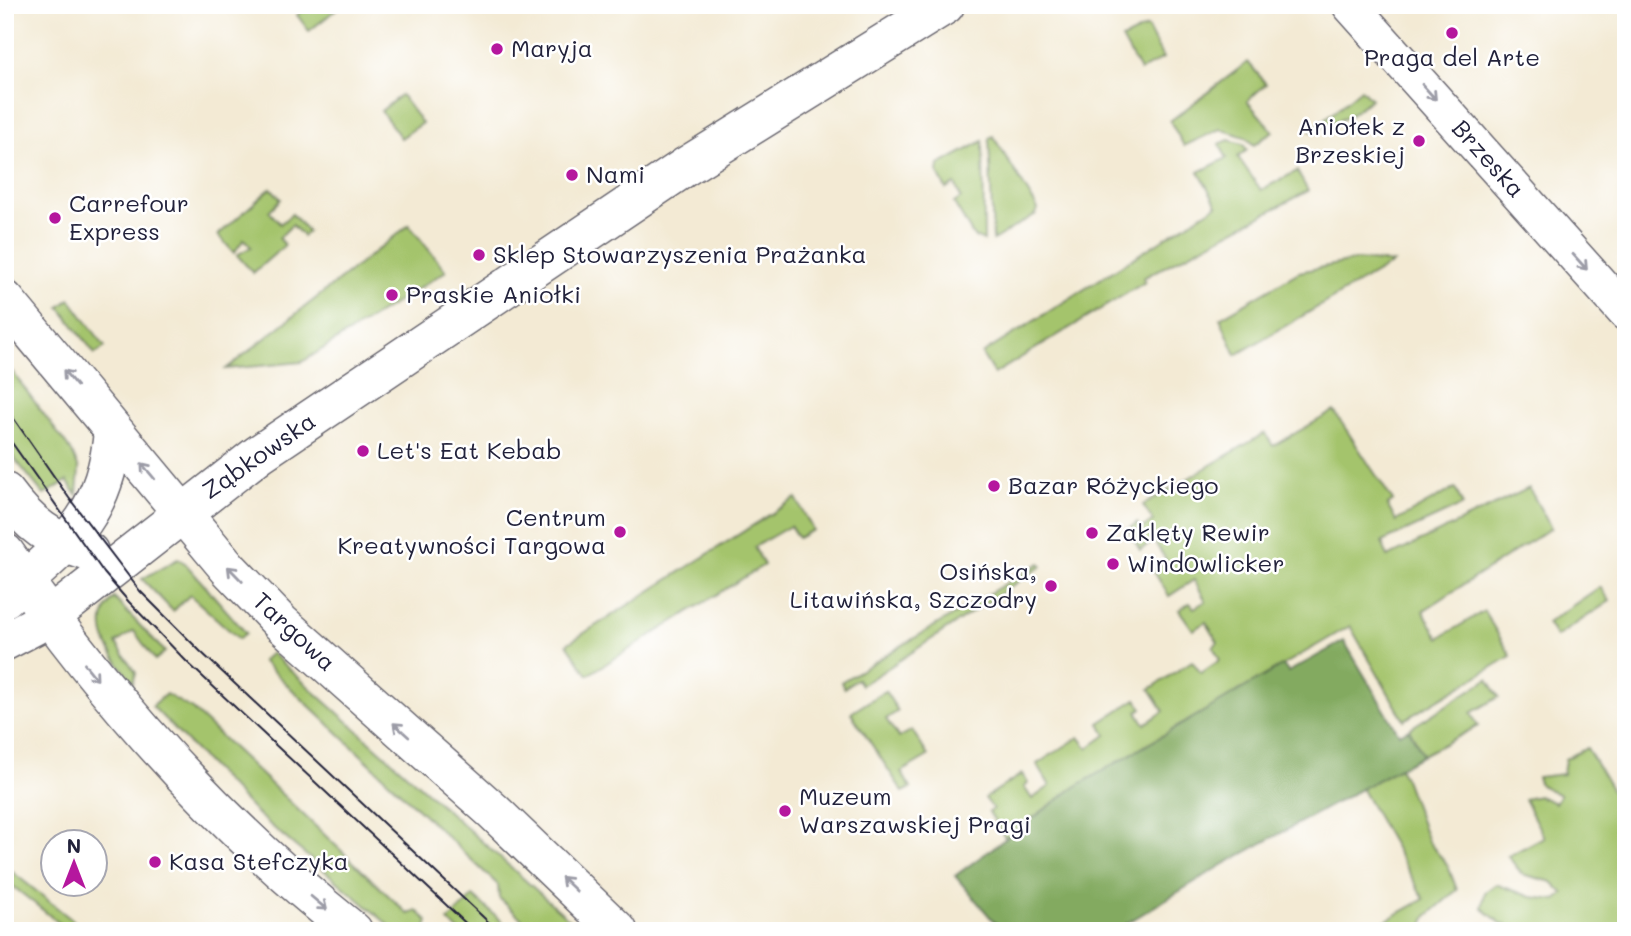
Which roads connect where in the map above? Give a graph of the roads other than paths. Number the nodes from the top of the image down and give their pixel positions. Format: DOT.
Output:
graph roads {
  1 [pos="945,5"];
  2 [pos="1350,5"];
  3 [pos="5,300"];
  4 [pos="1626,313"];
  5 [pos="113,430"];
  6 [pos="5,492"];
  7 [pos="182,512"];
  8 [pos="65,545"];
  9 [pos="126,556"];
  10 [pos="12,577"];
  11 [pos="49,618"];
  12 [pos="5,641"];
  13 [pos="353,931"];
  14 [pos="618,931"];
  1 -- 7 [label="street, Ząbkowska"];
  2 -- 4 [label="street, Brzeska, one-way"];
  5 -- 3 [label="street, Targowa, one-way"];
  7 -- 5 [label="street, Targowa, one-way"];
  5 -- 8 [label="street"];
  6 -- 8 [label="street"];
  7 -- 9 [label="street, Ząbkowska"];
  14 -- 7 [label="street, Targowa, one-way"];
  8 -- 9 [label="street"];
  8 -- 10 [label="street"];
  9 -- 11 [label="street, Ząbkowska"];
  10 -- 11 [label="street"];
  11 -- 12 [label="street, Ząbkowska"];
  11 -- 13 [label="street, one-way"];
}
